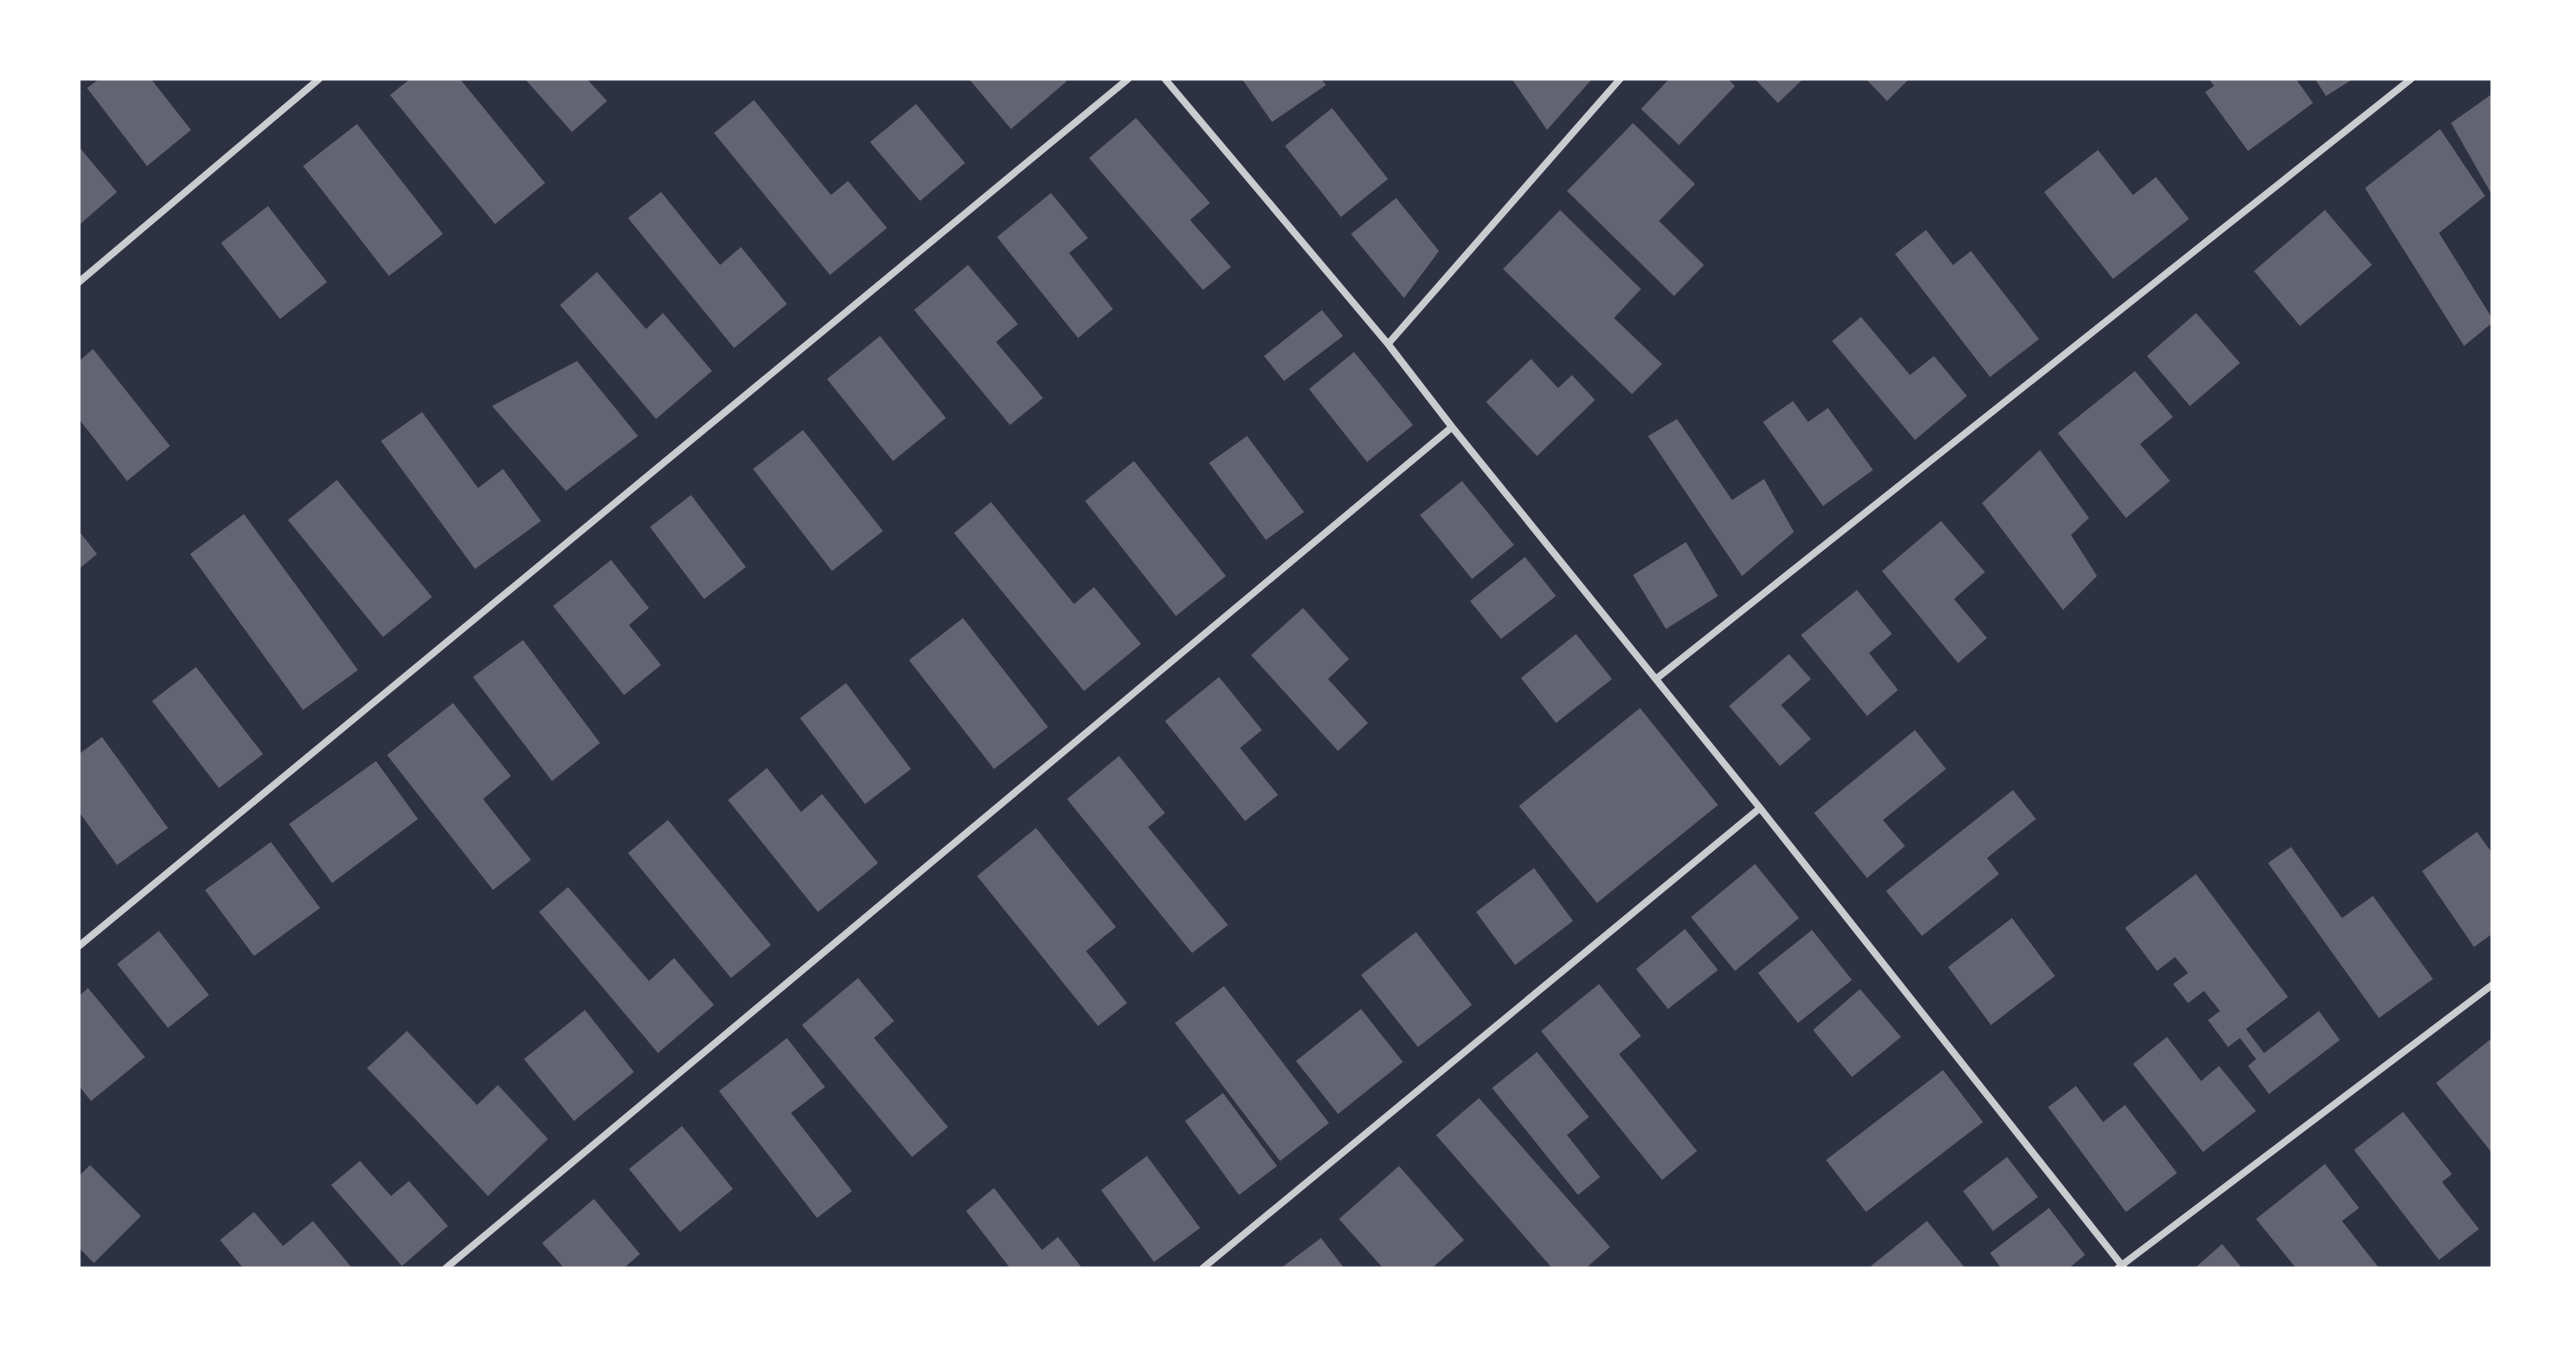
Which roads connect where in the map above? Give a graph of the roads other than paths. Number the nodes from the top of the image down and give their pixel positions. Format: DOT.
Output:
graph roads {
  1 [pos="319,79"];
  2 [pos="1128,79"];
  3 [pos="1166,79"];
  4 [pos="1620,79"];
  5 [pos="2411,79"];
  6 [pos="79,282"];
  7 [pos="1388,344"];
  8 [pos="1452,427"];
  9 [pos="1656,679"];
  10 [pos="1760,808"];
  11 [pos="79,946"];
  12 [pos="2492,985"];
  13 [pos="2121,1267"];
  14 [pos="446,1268"];
  15 [pos="1203,1268"];
  1 -- 6 [label="street"];
  2 -- 11 [label="street"];
  3 -- 7 [label="street"];
  4 -- 7 [label="street"];
  5 -- 9 [label="street"];
  7 -- 8 [label="street"];
  8 -- 9 [label="street"];
  8 -- 14 [label="street"];
  9 -- 10 [label="street"];
  10 -- 13 [label="street"];
  10 -- 15 [label="street"];
  12 -- 13 [label="street"];
}
